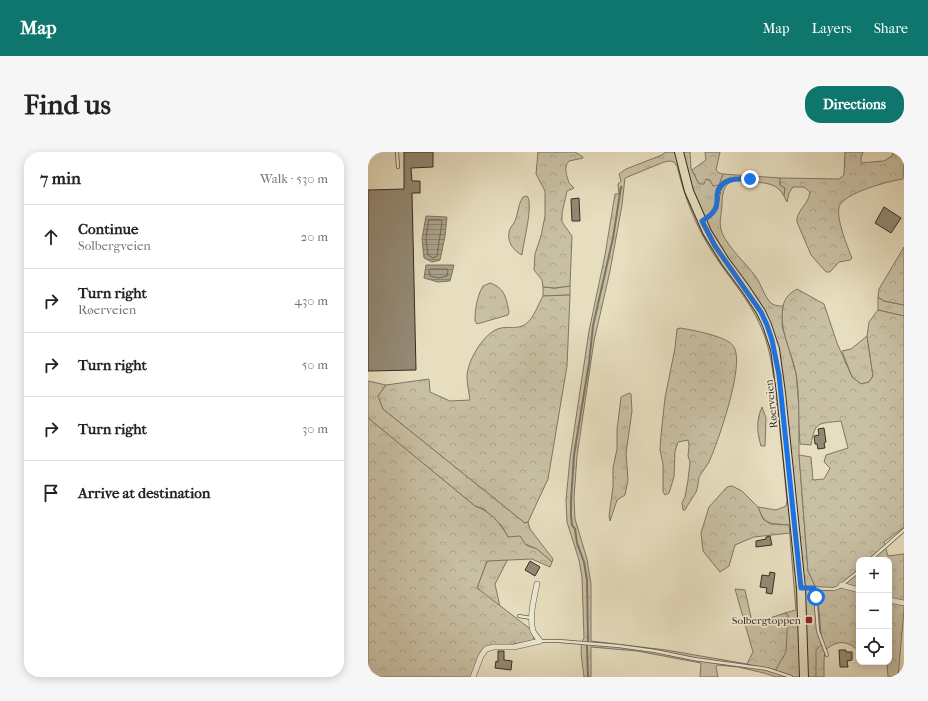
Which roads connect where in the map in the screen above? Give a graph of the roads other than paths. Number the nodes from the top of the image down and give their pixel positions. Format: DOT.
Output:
graph roads {
  1 [pos="397,152"];
  2 [pos="679,152"];
  3 [pos="398,167"];
  4 [pos="750,179"];
  5 [pos="702,221"];
  6 [pos="904,530"];
  7 [pos="873,557"];
  8 [pos="856,573"];
  9 [pos="537,584"];
  10 [pos="841,585"];
  11 [pos="801,588"];
  12 [pos="814,588"];
  13 [pos="856,589"];
  14 [pos="892,601"];
  15 [pos="904,603"];
  16 [pos="519,616"];
  17 [pos="532,618"];
  18 [pos="540,641"];
  19 [pos="827,655"];
  20 [pos="472,677"];
  21 [pos="791,677"];
  22 [pos="804,677"];
  1 -- 3 [label="lane"];
  2 -- 5 [label="main road, Røerveien"];
  4 -- 5 [label="lane"];
  5 -- 11 [label="main road, Røerveien"];
  6 -- 7 [label="lane"];
  8 -- 10 [label="lane"];
  9 -- 17 [label="street"];
  10 -- 12 [label="lane"];
  10 -- 13 [label="street"];
  11 -- 12 [label="lane"];
  11 -- 22 [label="main road, Røerveien"];
  12 -- 19 [label="lane"];
  14 -- 15 [label="street"];
  16 -- 17 [label="lane"];
  17 -- 18 [label="street"];
  18 -- 20 [label="street"];
  18 -- 21 [label="lane"];
}
